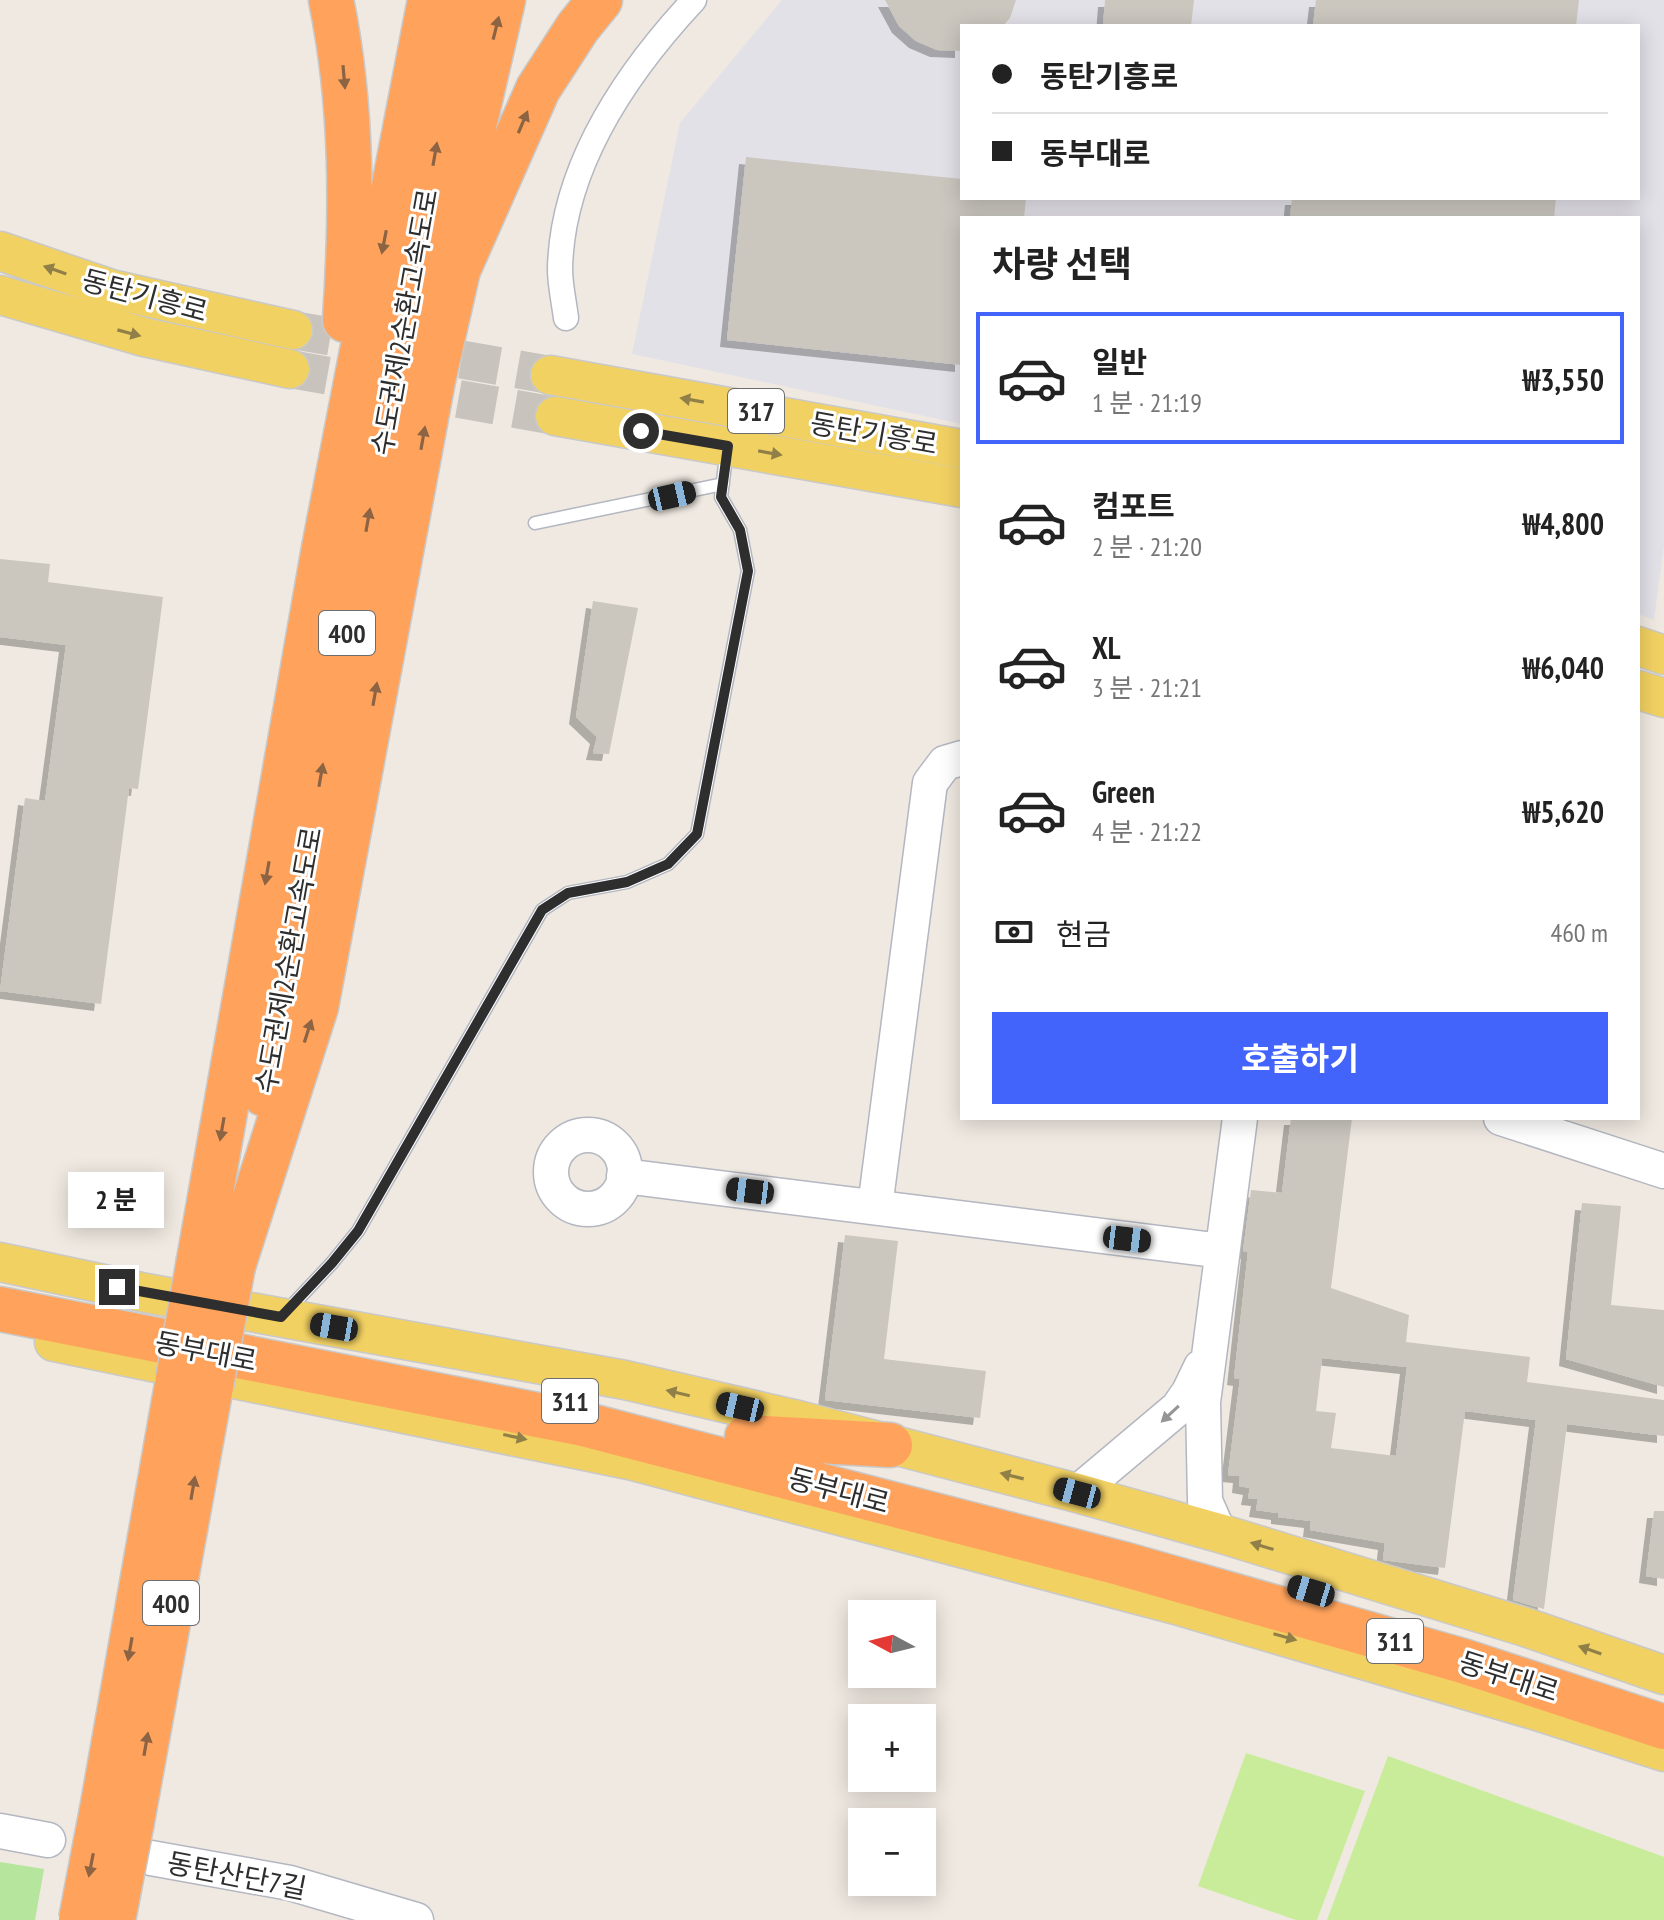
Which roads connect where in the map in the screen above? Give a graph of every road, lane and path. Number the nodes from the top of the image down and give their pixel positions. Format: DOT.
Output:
graph roads {
  1 [pos="331,0"];
  2 [pos="430,0"];
  3 [pos="463,0"];
  4 [pos="503,0"];
  5 [pos="600,0"];
  6 [pos="694,0"];
  7 [pos="0,251"];
  8 [pos="0,295"];
  9 [pos="566,318"];
  10 [pos="293,330"];
  11 [pos="290,369"];
  12 [pos="550,375"];
  13 [pos="433,380"];
  14 [pos="555,416"];
  15 [pos="728,446"];
  16 [pos="960,449"];
  17 [pos="723,484"];
  18 [pos="960,488"];
  19 [pos="535,523"];
  20 [pos="324,548"];
  21 [pos="1640,647"];
  22 [pos="1664,655"];
  23 [pos="1640,691"];
  24 [pos="1664,698"];
  25 [pos="960,759"];
  26 [pos="1240,1120"];
  27 [pos="1507,1120"];
  28 [pos="1664,1171"];
  29 [pos="624,1176"];
  30 [pos="875,1207"];
  31 [pos="1222,1251"];
  32 [pos="0,1262"];
  33 [pos="216,1263"];
  34 [pos="0,1286"];
  35 [pos="0,1309"];
  36 [pos="281,1317"];
  37 [pos="0,1331"];
  38 [pos="1210,1349"];
  39 [pos="747,1437"];
  40 [pos="890,1445"];
  41 [pos="694,1453"];
  42 [pos="1077,1493"];
  43 [pos="1219,1533"];
  44 [pos="1183,1607"];
  45 [pos="1664,1675"];
  46 [pos="1664,1701"];
  47 [pos="1664,1727"];
  48 [pos="1664,1752"];
  49 [pos="128,1830"];
  50 [pos="0,1831"];
  51 [pos="48,1840"];
  52 [pos="81,1920"];
  53 [pos="113,1920"];
  54 [pos="416,1920"];
  1 -- 20 [label="highway, one-way"];
  2 -- 20 [label="highway, 수도권제2순환고속도로 / 400, one-way"];
  33 -- 3 [label="highway, 수도권제2순환고속도로 / 400, one-way"];
  13 -- 4 [label="highway, one-way"];
  13 -- 5 [label="highway, one-way"];
  6 -- 9 [label="street"];
  10 -- 7 [label="main road, 동탄기흥로, one-way"];
  8 -- 11 [label="main road, 동탄기흥로, one-way"];
  16 -- 12 [label="main road, 동탄기흥로 / 317, one-way"];
  33 -- 13 [label="highway, one-way"];
  14 -- 15 [label="main road, 동탄기흥로 / 317"];
  15 -- 17 [label="lane"];
  15 -- 18 [label="main road, 동탄기흥로 / 317, one-way"];
  17 -- 19 [label="lane"];
  17 -- 36 [label="lane"];
  20 -- 33 [label="highway, 수도권제2순환고속도로 / 400, one-way"];
  21 -- 22 [label="main road"];
  23 -- 24 [label="main road"];
  25 -- 30 [label="street"];
  26 -- 31 [label="street"];
  27 -- 28 [label="street"];
  29 -- 30 [label="street"];
  30 -- 31 [label="street"];
  31 -- 38 [label="street"];
  32 -- 36 [label="main road, 동부대로"];
  33 -- 49 [label="highway, 수도권제2순환고속도로 / 400, bridge"];
  34 -- 39 [label="highway, 동부대로 / 311"];
  35 -- 41 [label="highway, 동부대로 / 311"];
  40 -- 36 [label="main road, 동부대로, one-way"];
  37 -- 44 [label="main road, 동부대로, one-way"];
  38 -- 42 [label="street, one-way"];
  38 -- 43 [label="street"];
  39 -- 40 [label="highway"];
  39 -- 46 [label="highway, 동부대로 / 311"];
  42 -- 40 [label="main road, 동부대로, one-way"];
  41 -- 44 [label="highway"];
  41 -- 47 [label="highway, 동부대로 / 311"];
  42 -- 43 [label="main road, 동부대로"];
  45 -- 43 [label="main road, 동부대로, one-way"];
  44 -- 48 [label="main road, 동부대로, one-way"];
  49 -- 52 [label="highway, 수도권제2순환고속도로 / 400, one-way, bridge"];
  49 -- 53 [label="highway, 수도권제2순환고속도로 / 400, bridge"];
  49 -- 54 [label="street, 동탄산단7길"];
  50 -- 51 [label="street"];
}
